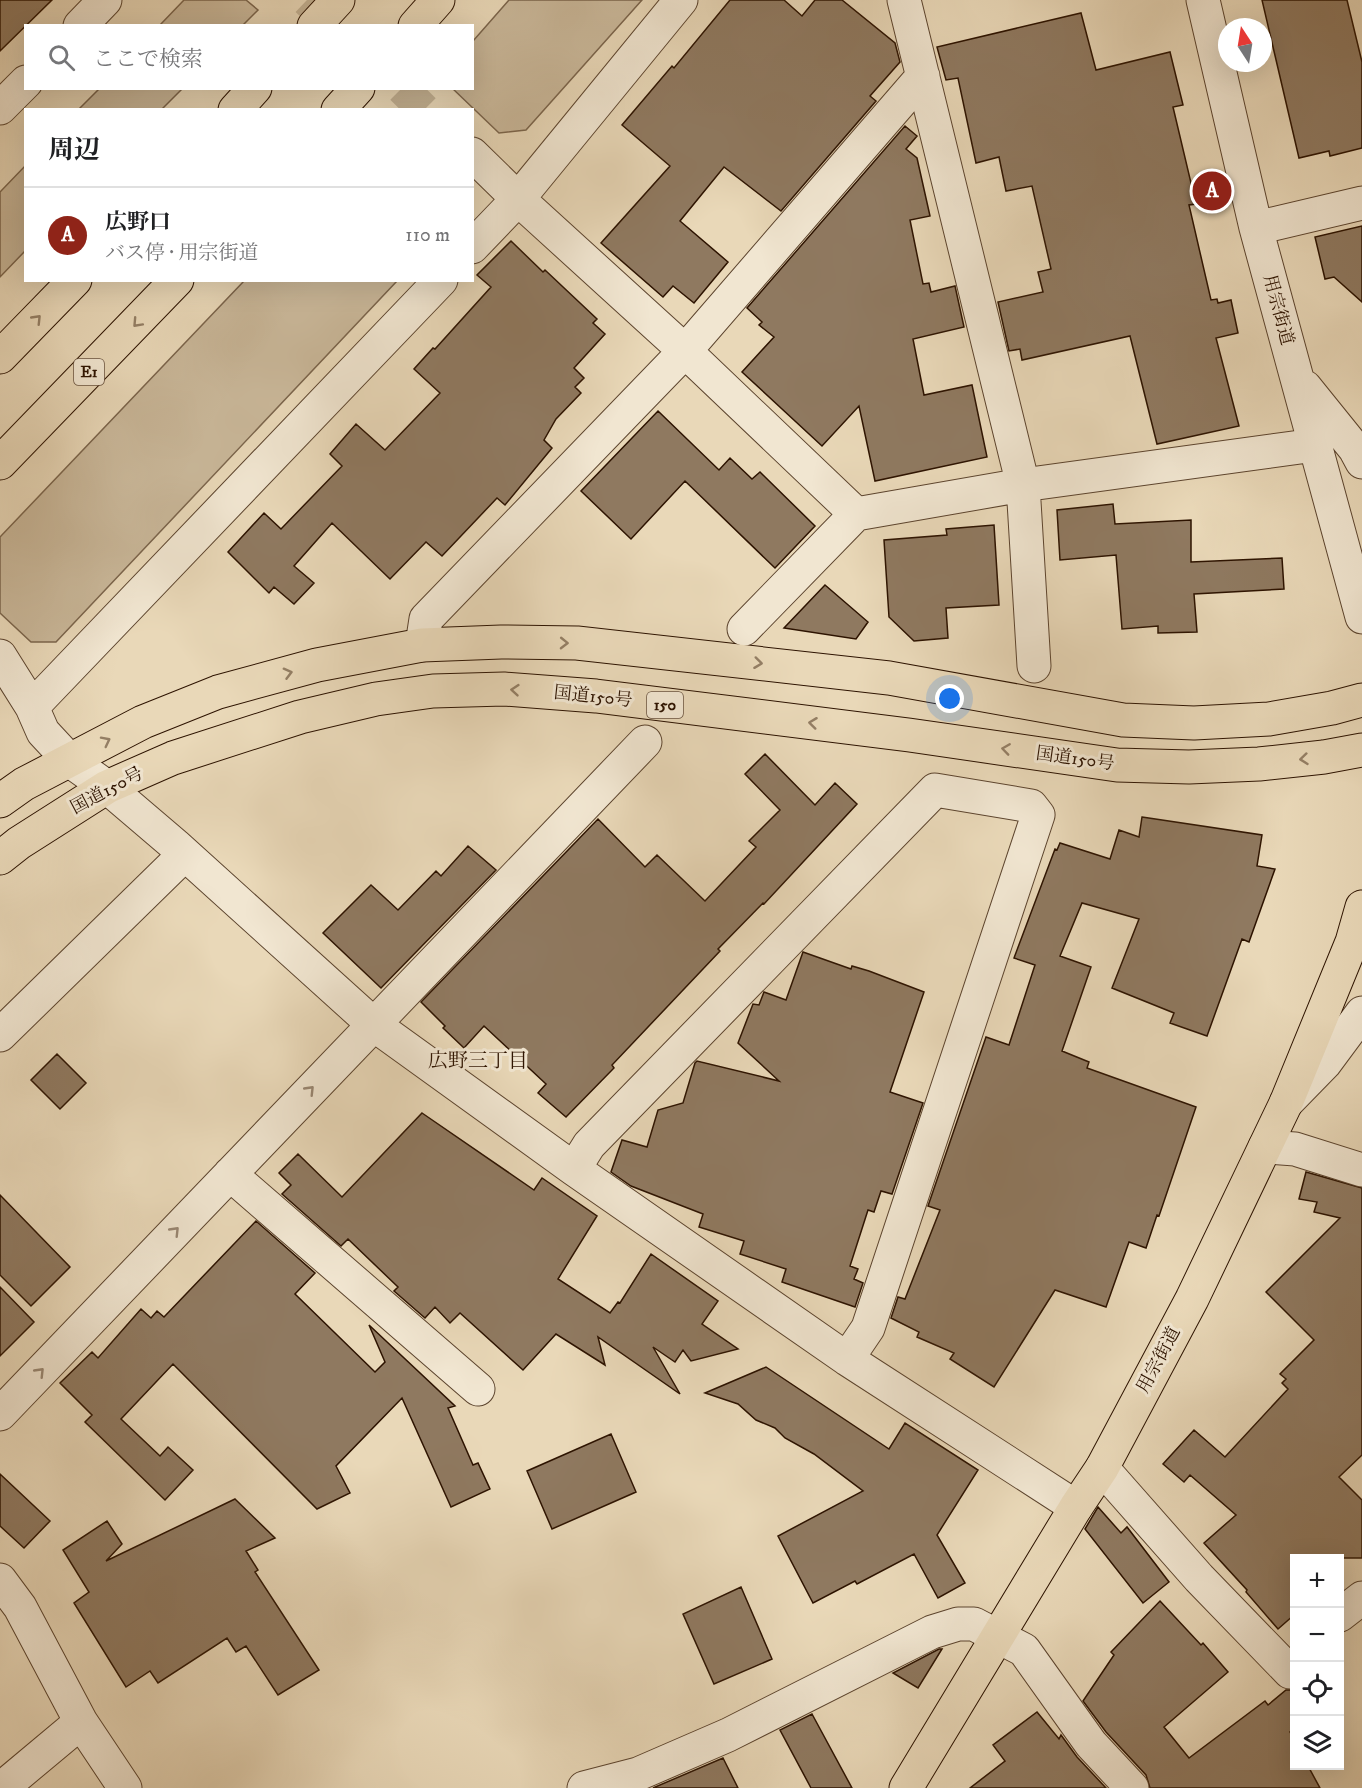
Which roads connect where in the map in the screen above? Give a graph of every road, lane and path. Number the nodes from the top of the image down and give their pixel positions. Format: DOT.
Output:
graph roads {
  1 [pos="105,0"];
  2 [pos="338,0"];
  3 [pos="438,0"];
  4 [pos="681,0"];
  5 [pos="904,0"];
  6 [pos="1203,0"];
  7 [pos="82,24"];
  8 [pos="316,24"];
  9 [pos="418,24"];
  10 [pos="923,76"];
  11 [pos="24,84"];
  12 [pos="253,90"];
  13 [pos="356,90"];
  14 [pos="0,108"];
  15 [pos="238,108"];
  16 [pos="340,108"];
  17 [pos="474,156"];
  18 [pos="518,199"];
  19 [pos="1362,203"];
  20 [pos="1256,228"];
  21 [pos="474,245"];
  22 [pos="73,282"];
  23 [pos="175,282"];
  24 [pos="439,282"];
  25 [pos="685,351"];
  26 [pos="0,357"];
  27 [pos="1297,378"];
  28 [pos="1315,445"];
  29 [pos="1362,462"];
  30 [pos="0,463"];
  31 [pos="1023,485"];
  32 [pos="856,514"];
  33 [pos="1362,617"];
  34 [pos="744,629"];
  35 [pos="422,645"];
  36 [pos="0,656"];
  37 [pos="1034,666"];
  38 [pos="1362,700"];
  39 [pos="32,707"];
  40 [pos="645,742"];
  41 [pos="1362,750"];
  42 [pos="69,760"];
  43 [pos="107,787"];
  44 [pos="0,801"];
  45 [pos="185,854"];
  46 [pos="0,858"];
  47 [pos="1362,907"];
  48 [pos="1362,1013"];
  49 [pos="373,1024"];
  50 [pos="0,1035"];
  51 [pos="1286,1102"];
  52 [pos="1265,1147"];
  53 [pos="574,1169"];
  54 [pos="1362,1170"];
  55 [pos="230,1174"];
  56 [pos="847,1359"];
  57 [pos="478,1389"];
  58 [pos="0,1414"];
  59 [pos="1102,1468"];
  60 [pos="1076,1507"];
  61 [pos="0,1580"];
  62 [pos="1362,1598"];
  63 [pos="1344,1612"];
  64 [pos="998,1636"];
  65 [pos="1288,1661"];
  66 [pos="81,1722"];
  67 [pos="2,1788"];
  68 [pos="125,1788"];
  69 [pos="584,1788"];
  70 [pos="906,1788"];
  71 [pos="1132,1788"];
  1 -- 7 [label="street"];
  2 -- 8 [label="main road"];
  3 -- 9 [label="main road"];
  4 -- 18 [label="street"];
  5 -- 10 [label="street"];
  6 -- 20 [label="street, 用宗街道"];
  10 -- 25 [label="street"];
  10 -- 31 [label="street"];
  11 -- 14 [label="street"];
  12 -- 15 [label="main road"];
  13 -- 16 [label="main road"];
  17 -- 18 [label="street"];
  18 -- 21 [label="street"];
  18 -- 25 [label="street"];
  19 -- 20 [label="street"];
  20 -- 27 [label="street, 用宗街道"];
  26 -- 22 [label="main road, one-way"];
  23 -- 30 [label="main road, E1, one-way"];
  24 -- 39 [label="street"];
  25 -- 32 [label="street"];
  25 -- 35 [label="street"];
  27 -- 28 [label="street, 用宗街道"];
  27 -- 29 [label="street"];
  28 -- 31 [label="street"];
  28 -- 33 [label="street, 用宗街道"];
  31 -- 32 [label="street"];
  31 -- 37 [label="street"];
  32 -- 34 [label="street"];
  35 -- 38 [label="main road, one-way"];
  42 -- 35 [label="main road, one-way"];
  36 -- 39 [label="street"];
  39 -- 42 [label="street"];
  40 -- 49 [label="street"];
  41 -- 43 [label="main road, 国道150号 / 150, one-way"];
  42 -- 43 [label="street"];
  42 -- 44 [label="main road"];
  43 -- 45 [label="street"];
  43 -- 46 [label="main road, 国道150号 / 150"];
  45 -- 49 [label="street"];
  45 -- 50 [label="street"];
  47 -- 51 [label="main road, 用宗街道"];
  48 -- 51 [label="street"];
  49 -- 53 [label="street"];
  55 -- 49 [label="street, one-way"];
  51 -- 52 [label="main road, 用宗街道"];
  52 -- 54 [label="street"];
  52 -- 59 [label="main road, 用宗街道"];
  53 -- 56 [label="street"];
  53 -- 56 [label="street"];
  55 -- 57 [label="street"];
  58 -- 55 [label="street, one-way"];
  56 -- 60 [label="street"];
  59 -- 60 [label="main road, 用宗街道"];
  59 -- 65 [label="street"];
  60 -- 64 [label="main road, 用宗街道"];
  61 -- 66 [label="street"];
  62 -- 63 [label="street"];
  64 -- 69 [label="street"];
  64 -- 70 [label="main road, 用宗街道"];
  64 -- 71 [label="street"];
  66 -- 67 [label="street"];
  66 -- 68 [label="street"];
}
